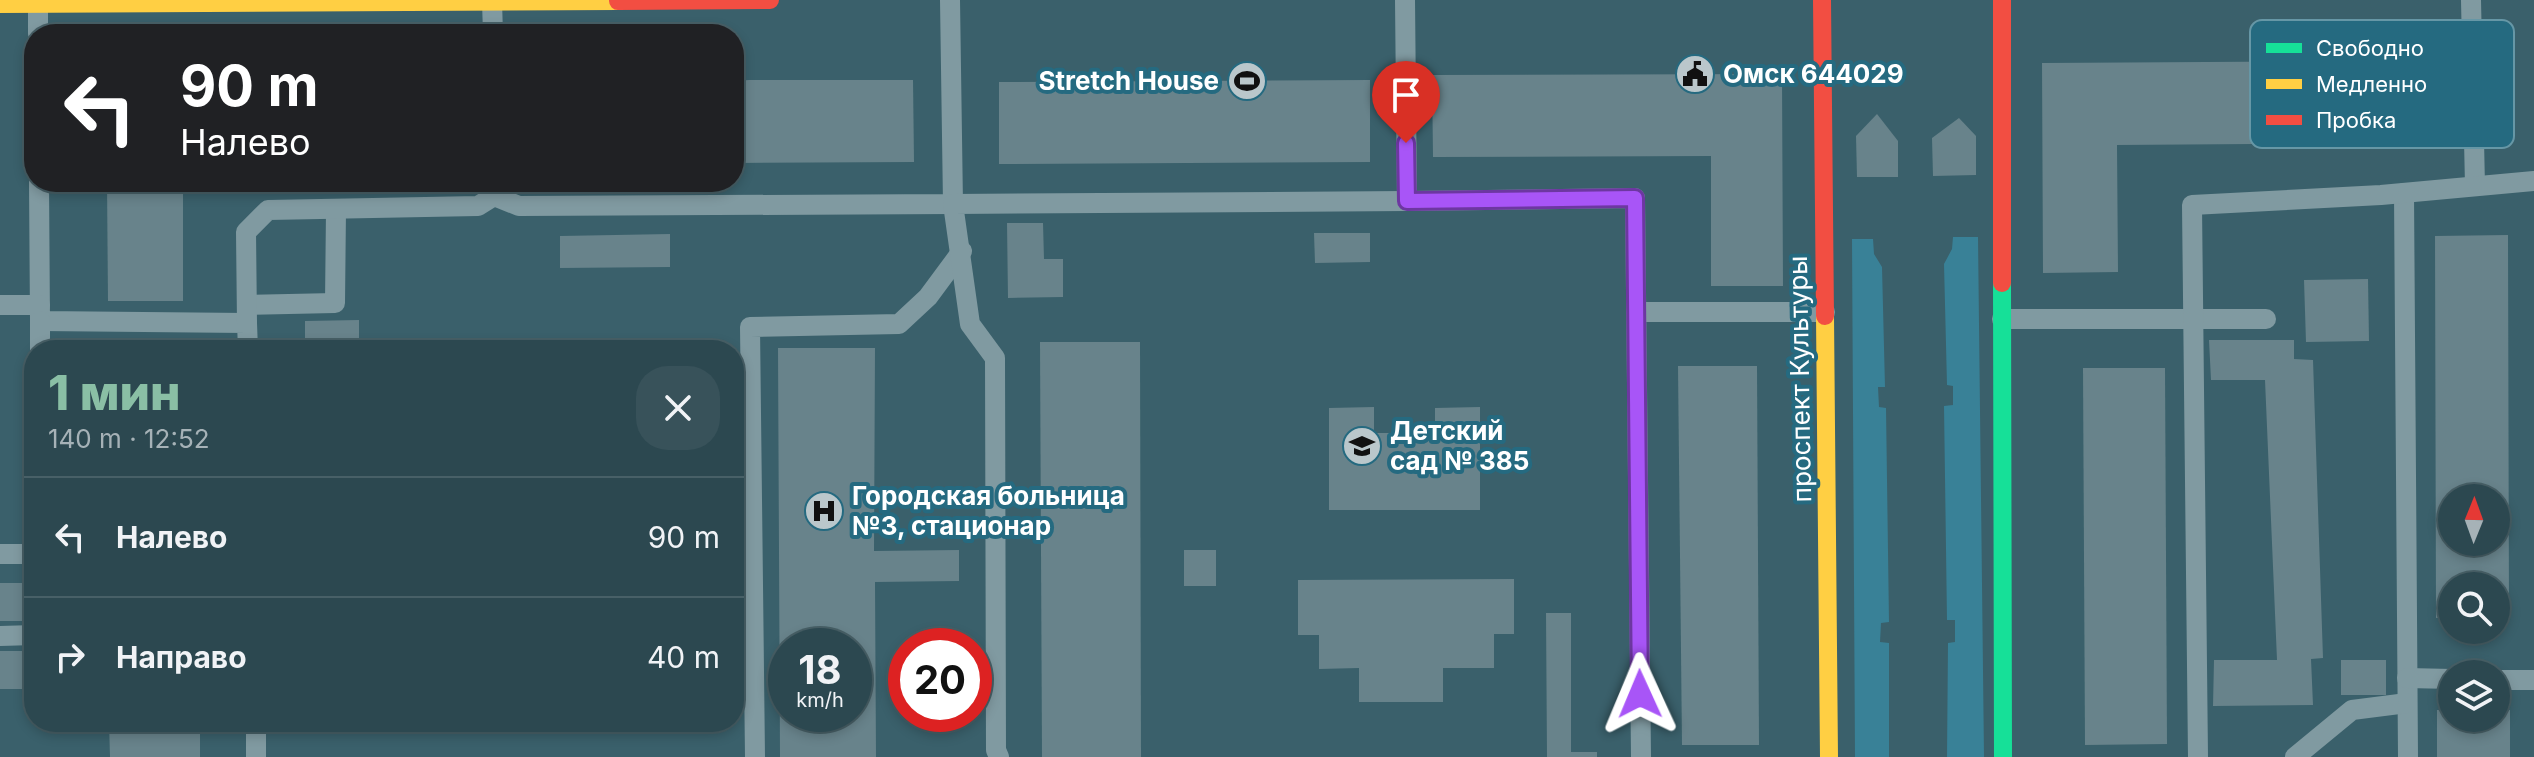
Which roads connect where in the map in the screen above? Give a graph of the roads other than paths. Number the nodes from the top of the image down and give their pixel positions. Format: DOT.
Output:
graph roads {
  1 [pos="770,0"];
  2 [pos="950,0"];
  3 [pos="1405,0"];
  4 [pos="1822,0"];
  5 [pos="2002,0"];
  6 [pos="2471,0"];
  7 [pos="492,1"];
  8 [pos="38,3"];
  9 [pos="0,4"];
  10 [pos="2471,20"];
  11 [pos="38,24"];
  12 [pos="493,24"];
  13 [pos="2474,148"];
  14 [pos="2534,181"];
  15 [pos="2475,186"];
  16 [pos="39,192"];
  17 [pos="491,192"];
  18 [pos="498,192"];
  19 [pos="2404,193"];
  20 [pos="1407,201"];
  21 [pos="953,204"];
  22 [pos="336,210"];
  23 [pos="962,251"];
  24 [pos="0,305"];
  25 [pos="1636,312"];
  26 [pos="1825,312"];
  27 [pos="40,313"];
  28 [pos="247,314"];
  29 [pos="2193,317"];
  30 [pos="2002,319"];
  31 [pos="2266,319"];
  32 [pos="40,340"];
  33 [pos="248,340"];
  34 [pos="0,554"];
  35 [pos="24,554"];
  36 [pos="24,635"];
  37 [pos="0,636"];
  38 [pos="2407,678"];
  39 [pos="2438,679"];
  40 [pos="2510,680"];
  41 [pos="2534,680"];
  42 [pos="2407,703"];
  43 [pos="256,732"];
  44 [pos="256,757"];
  45 [pos="755,757"];
  46 [pos="999,757"];
  47 [pos="1641,757"];
  48 [pos="1829,757"];
  49 [pos="2003,757"];
  50 [pos="2198,757"];
  51 [pos="2295,757"];
  52 [pos="2408,757"];
  1 -- 7 [label="street"];
  2 -- 21 [label="lane"];
  3 -- 20 [label="lane"];
  4 -- 26 [label="street, проспект Культуры"];
  5 -- 30 [label="street"];
  6 -- 10 [label="lane"];
  7 -- 8 [label="street"];
  7 -- 12 [label="lane"];
  8 -- 9 [label="street"];
  8 -- 11 [label="lane"];
  13 -- 15 [label="lane"];
  14 -- 15 [label="lane"];
  15 -- 19 [label="lane"];
  16 -- 27 [label="lane"];
  17 -- 22 [label="lane"];
  18 -- 21 [label="lane"];
  19 -- 29 [label="lane"];
  19 -- 38 [label="lane"];
  20 -- 21 [label="lane"];
  20 -- 25 [label="lane"];
  21 -- 23 [label="lane"];
  22 -- 28 [label="lane"];
  22 -- 28 [label="lane"];
  23 -- 45 [label="lane"];
  23 -- 46 [label="lane"];
  24 -- 27 [label="lane"];
  25 -- 26 [label="lane"];
  25 -- 47 [label="lane"];
  26 -- 48 [label="street, проспект Культуры"];
  27 -- 28 [label="lane"];
  27 -- 32 [label="lane"];
  28 -- 33 [label="lane"];
  29 -- 30 [label="lane"];
  29 -- 31 [label="lane"];
  29 -- 50 [label="lane"];
  30 -- 49 [label="street"];
  34 -- 35 [label="lane"];
  36 -- 37 [label="lane"];
  38 -- 39 [label="lane"];
  38 -- 42 [label="lane"];
  40 -- 41 [label="lane"];
  42 -- 51 [label="lane"];
  42 -- 52 [label="lane"];
  43 -- 44 [label="lane"];
}
